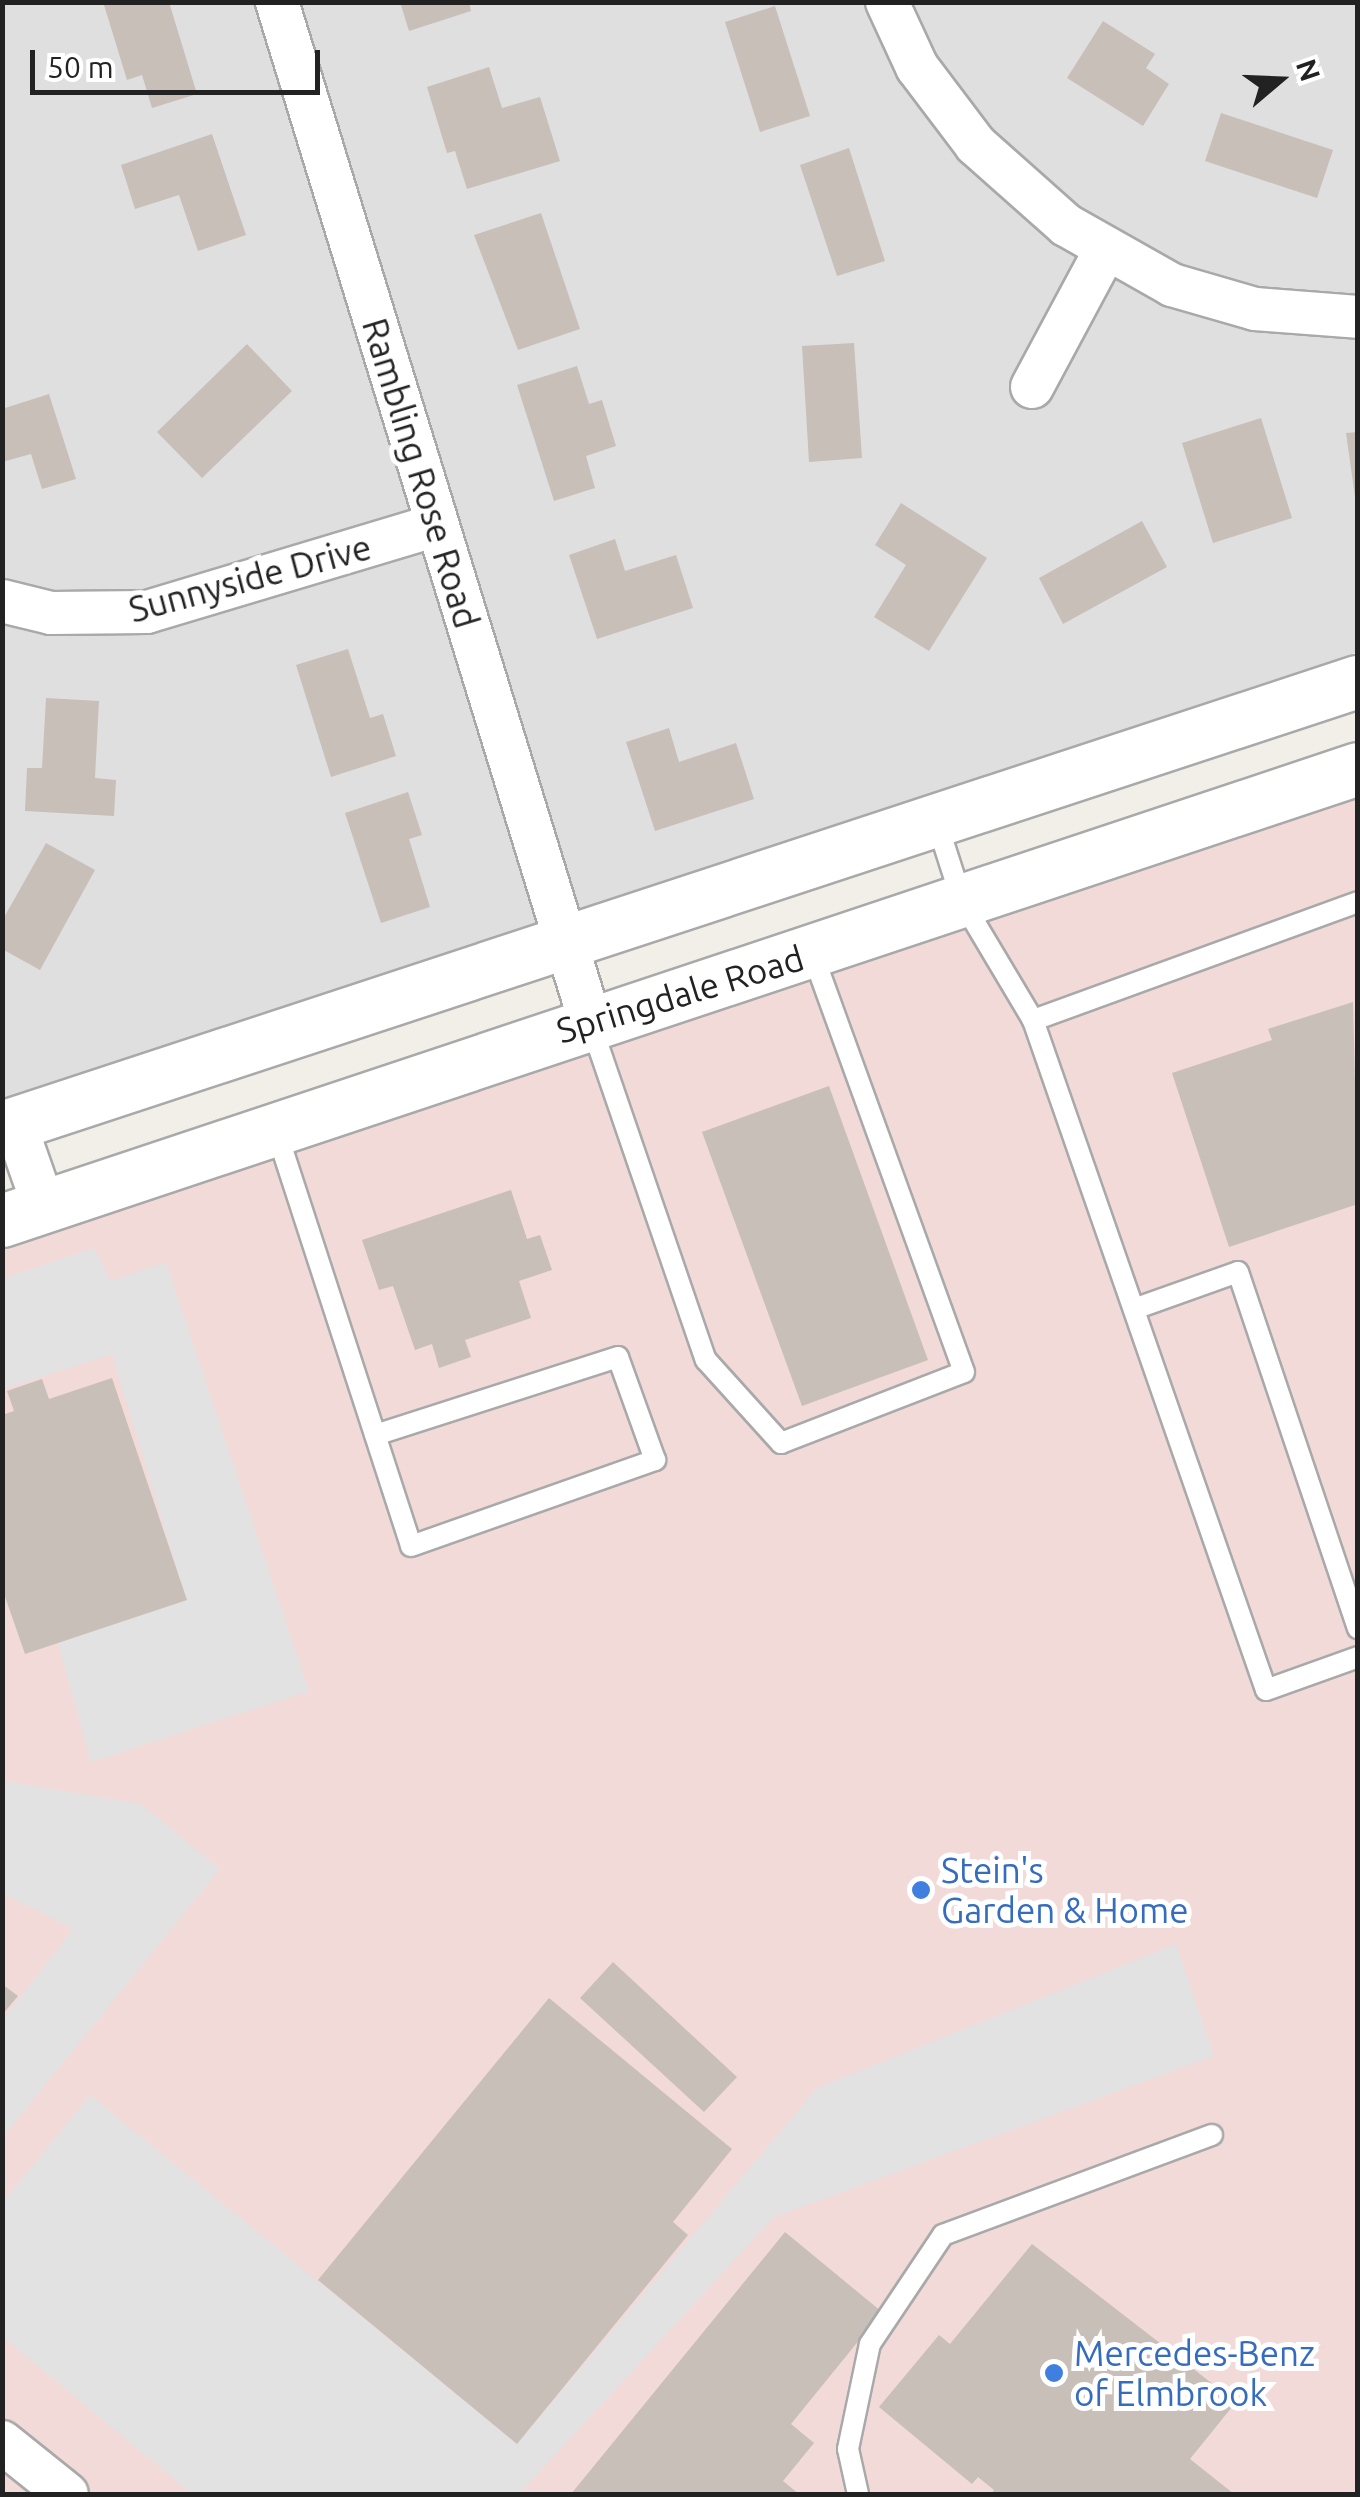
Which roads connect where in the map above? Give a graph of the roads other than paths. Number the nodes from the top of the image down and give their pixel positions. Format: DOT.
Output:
graph roads {
  1 [pos="278,2"];
  2 [pos="887,2"];
  3 [pos="1106,250"];
  4 [pos="1358,317"];
  5 [pos="1032,388"];
  6 [pos="437,525"];
  7 [pos="2,601"];
  8 [pos="1358,682"];
  9 [pos="1358,769"];
  10 [pos="937,823"];
  11 [pos="962,900"];
  12 [pos="1358,902"];
  13 [pos="564,944"];
  14 [pos="812,953"];
  15 [pos="1034,1020"];
  16 [pos="590,1021"];
  17 [pos="9,1126"];
  18 [pos="275,1128"];
  19 [pos="23,1214"];
  20 [pos="1134,1309"];
  21 [pos="375,1435"];
  22 [pos="1358,1628"];
  23 [pos="1358,1658"];
  24 [pos="1212,2135"];
  25 [pos="2,2442"];
  26 [pos="67,2494"];
  27 [pos="858,2494"];
  1 -- 6 [label="street, Rambling Rose Road"];
  2 -- 3 [label="street"];
  3 -- 4 [label="street"];
  3 -- 5 [label="street"];
  6 -- 7 [label="street, Sunnyside Drive"];
  6 -- 13 [label="street, Rambling Rose Road"];
  8 -- 10 [label="street"];
  9 -- 11 [label="street, Springdale Road"];
  10 -- 11 [label="lane"];
  10 -- 13 [label="street"];
  11 -- 14 [label="street, Springdale Road"];
  11 -- 15 [label="lane"];
  12 -- 15 [label="lane"];
  13 -- 16 [label="street, Rambling Rose Road"];
  13 -- 17 [label="street"];
  14 -- 16 [label="street, Springdale Road"];
  14 -- 16 [label="lane"];
  15 -- 20 [label="lane"];
  16 -- 18 [label="street, Springdale Road"];
  17 -- 19 [label="street"];
  18 -- 19 [label="street, Springdale Road"];
  18 -- 21 [label="lane"];
  20 -- 22 [label="lane"];
  20 -- 23 [label="lane"];
  21 -- 21 [label="lane"];
  24 -- 27 [label="lane"];
  25 -- 26 [label="street"];
}
